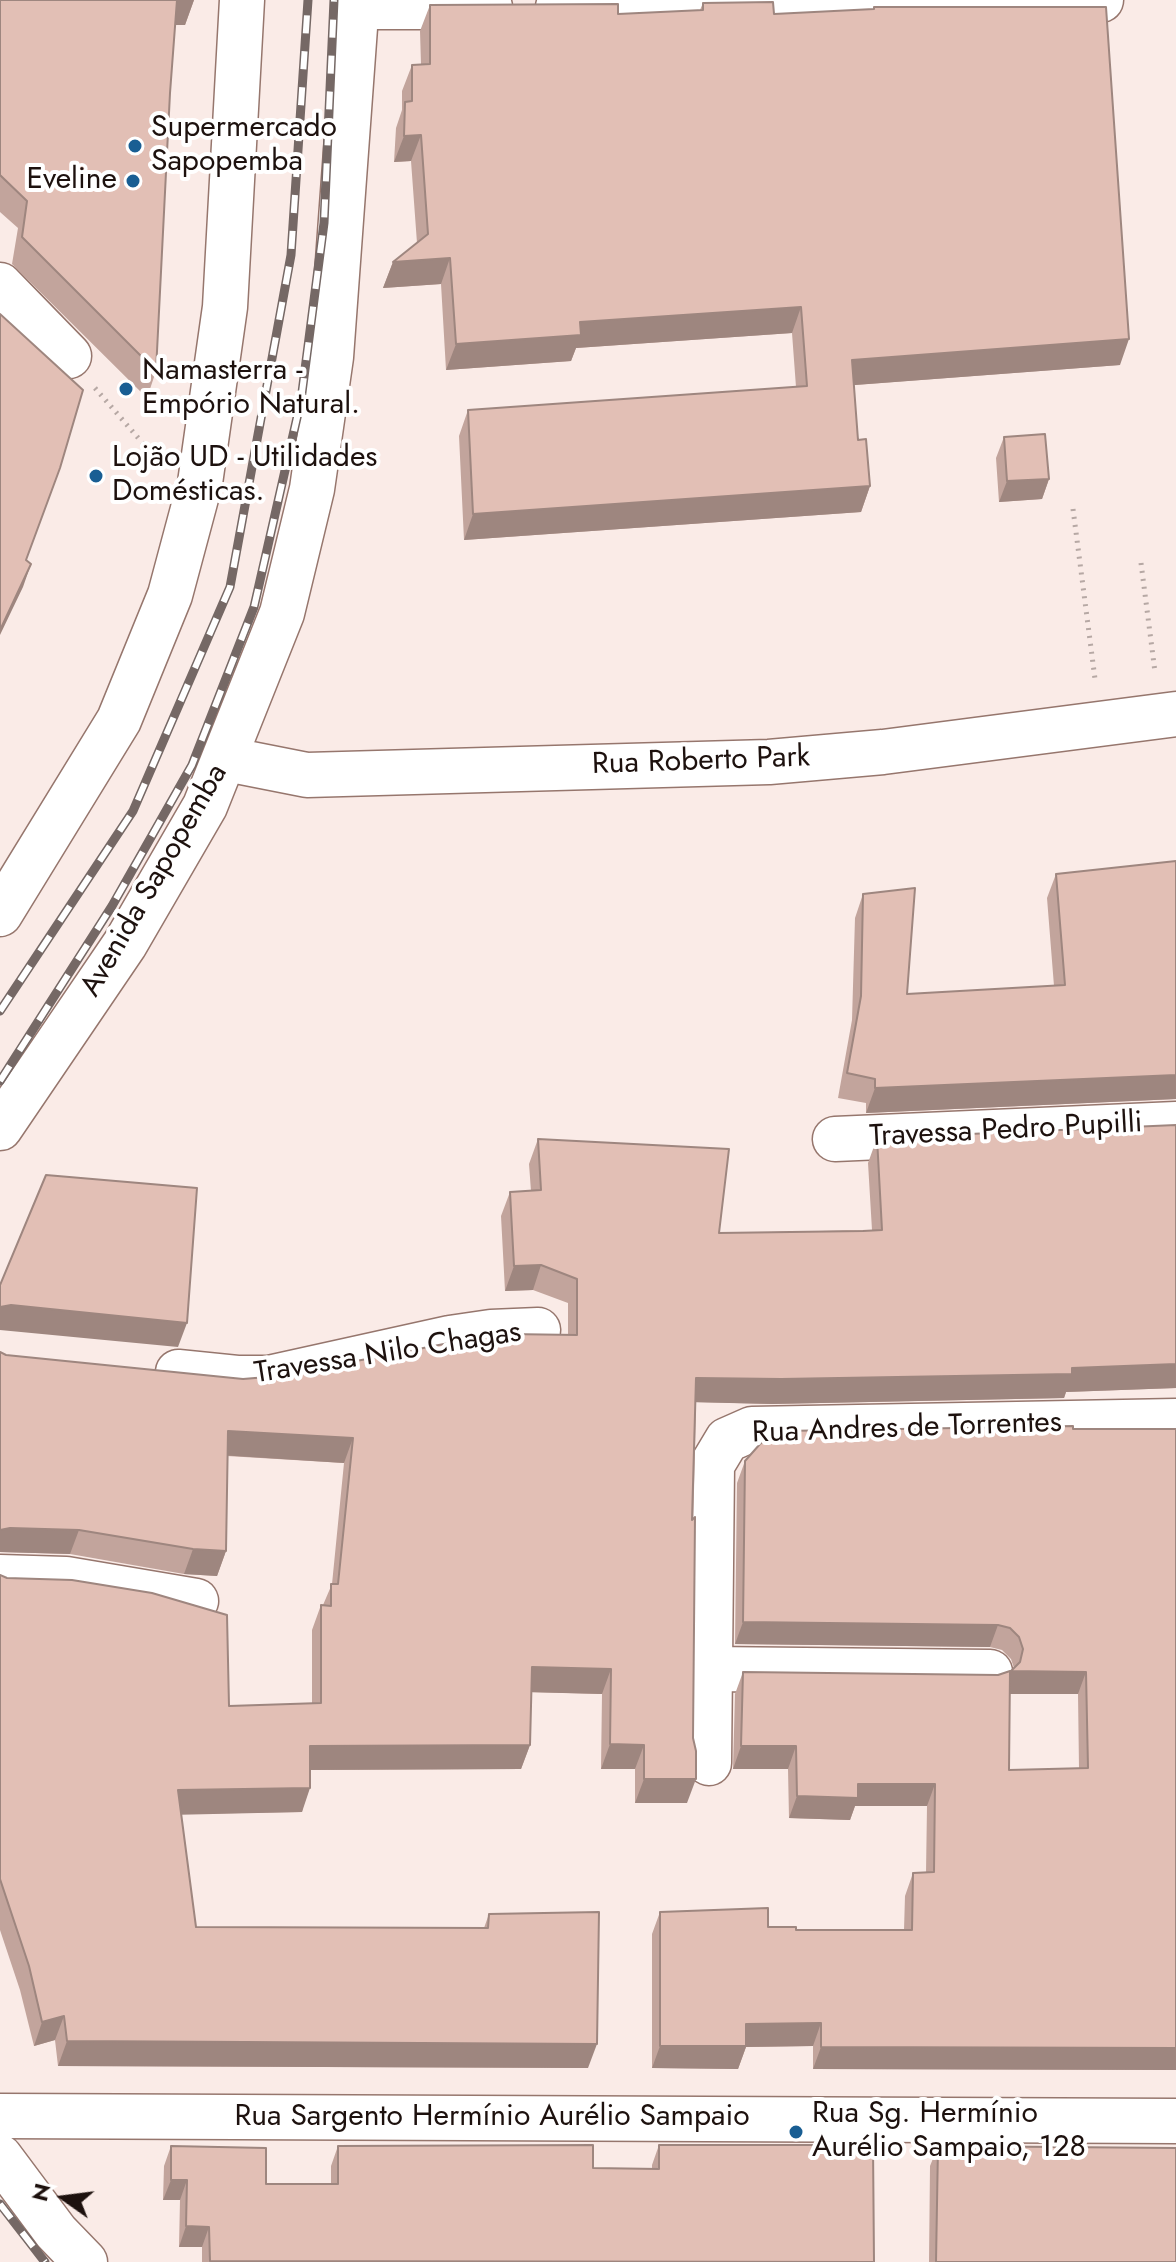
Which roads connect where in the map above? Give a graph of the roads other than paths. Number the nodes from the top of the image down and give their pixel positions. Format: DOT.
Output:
graph roads {
  1 [pos="242,0"];
  2 [pos="1101,0"];
  3 [pos="356,4"];
  4 [pos="0,285"];
  5 [pos="69,356"];
  6 [pos="1168,715"];
  7 [pos="226,759"];
  8 [pos="0,914"];
  9 [pos="1176,1124"];
  10 [pos="0,1128"];
  11 [pos="835,1139"];
  12 [pos="538,1330"];
  13 [pos="142,1369"];
  14 [pos="1176,1421"];
  15 [pos="0,1577"];
  16 [pos="196,1601"];
  17 [pos="711,1669"];
  18 [pos="990,1672"];
  19 [pos="709,1763"];
  20 [pos="0,2116"];
  21 [pos="1176,2121"];
  22 [pos="0,2157"];
  23 [pos="85,2262"];
  1 -- 8 [label="street"];
  2 -- 3 [label="street"];
  3 -- 7 [label="street, Avenida Sapopemba"];
  4 -- 5 [label="street"];
  6 -- 7 [label="street, Rua Roberto Park"];
  7 -- 10 [label="street, Avenida Sapopemba"];
  9 -- 11 [label="street, Travessa Pedro Pupilli"];
  12 -- 13 [label="street, Travessa Nilo Chagas"];
  14 -- 17 [label="street, Rua Andres de Torrentes"];
  15 -- 16 [label="street"];
  17 -- 18 [label="street"];
  17 -- 19 [label="street, Rua Andres de Torrentes"];
  20 -- 21 [label="street, Rua Sargento Hermínio Aurélio Sampaio"];
  22 -- 23 [label="street"];
}
